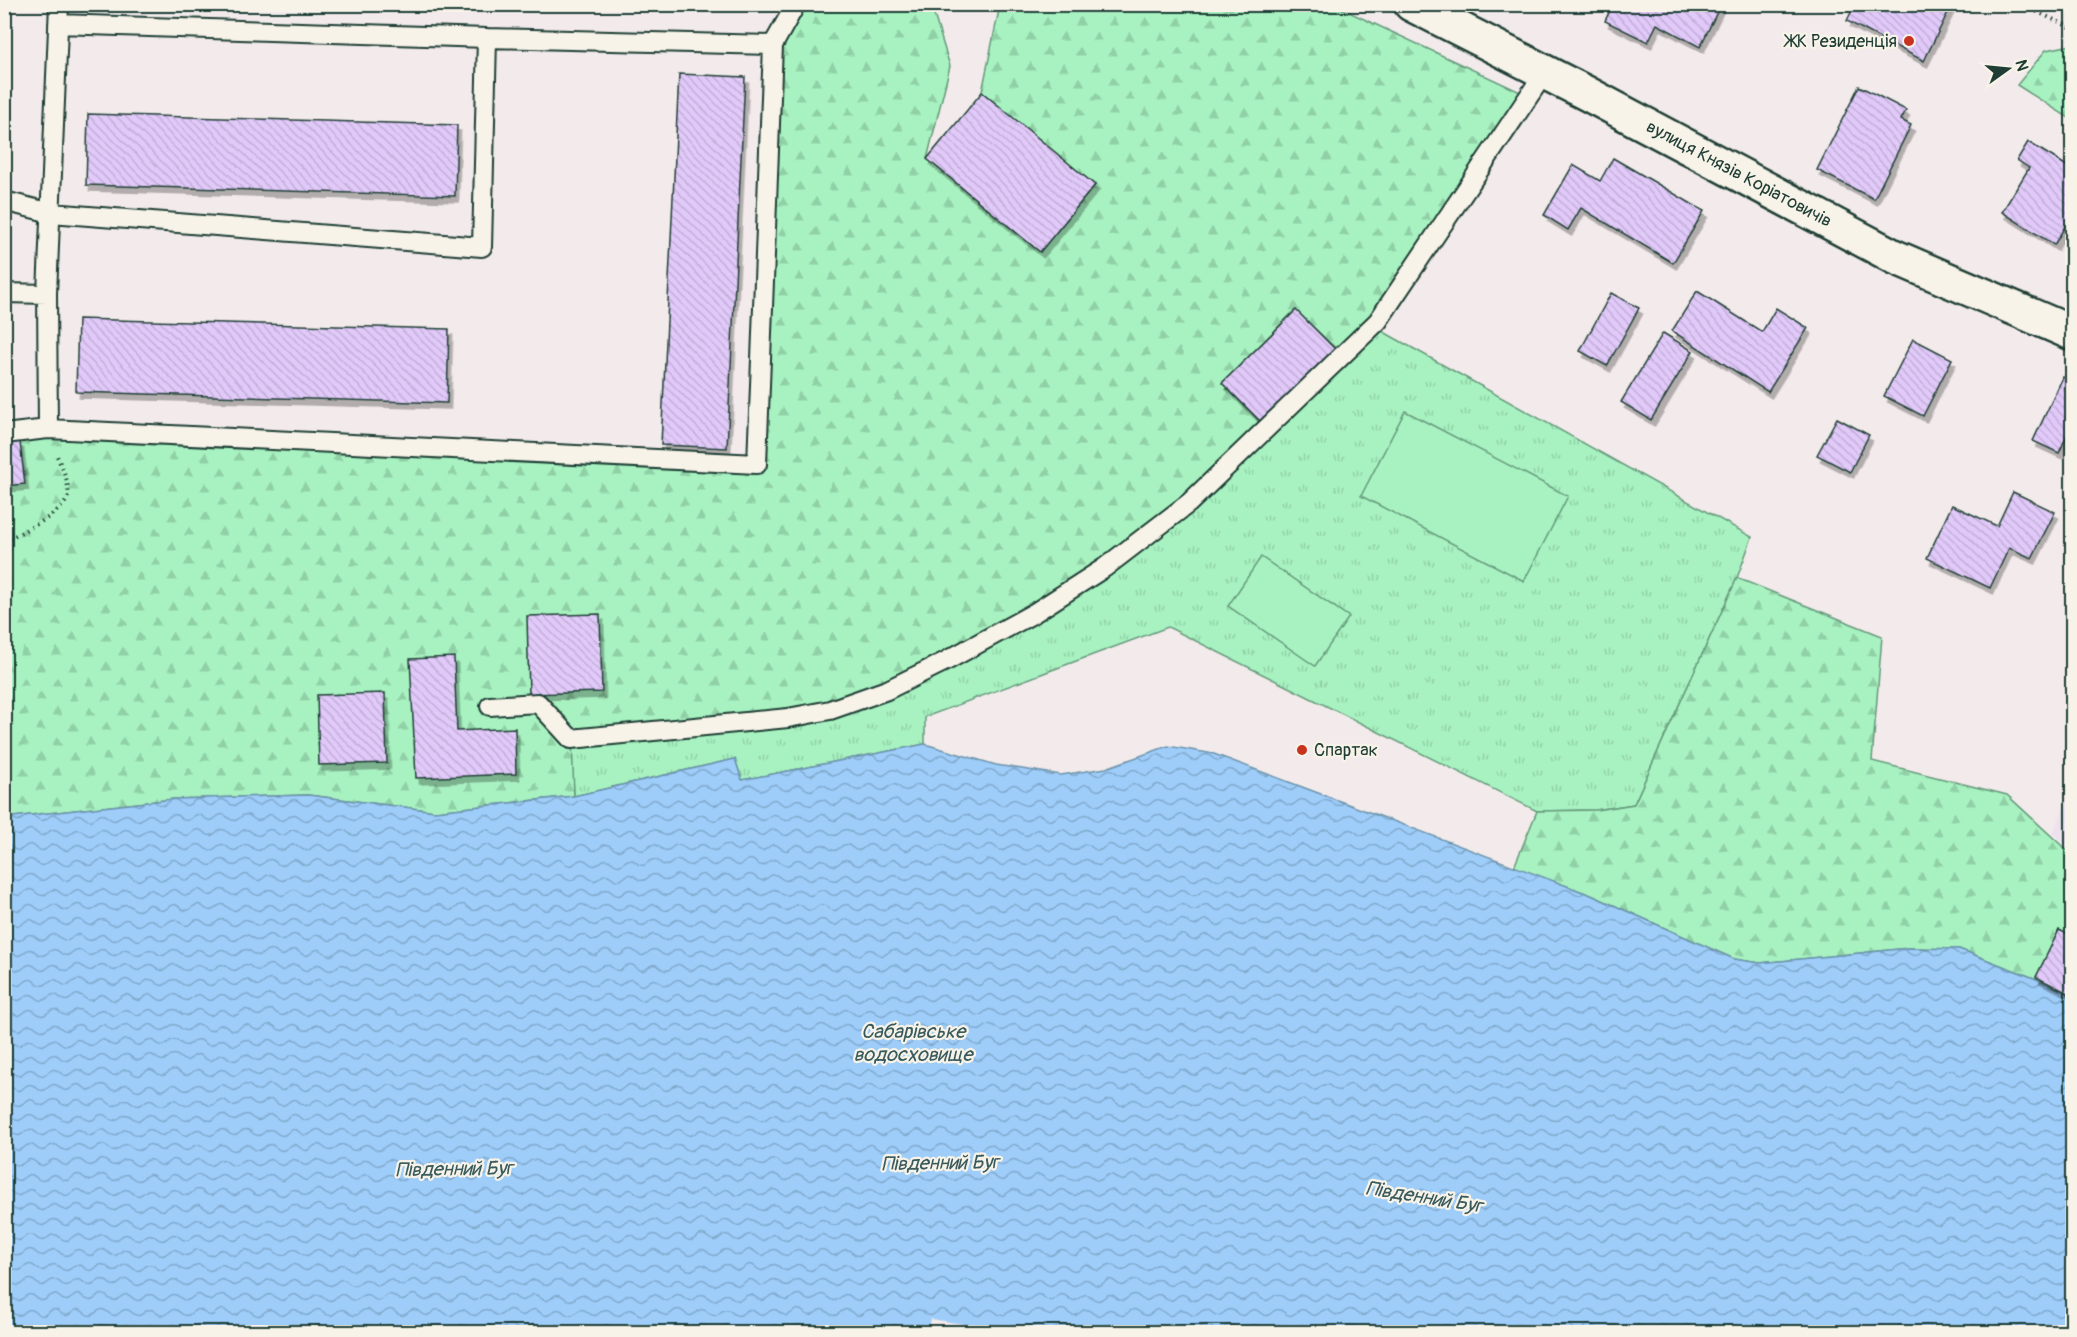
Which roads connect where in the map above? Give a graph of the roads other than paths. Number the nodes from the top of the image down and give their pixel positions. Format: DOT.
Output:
graph roads {
  1 [pos="59,4"];
  2 [pos="796,4"];
  3 [pos="1411,4"];
  4 [pos="58,24"];
  5 [pos="487,38"];
  6 [pos="773,45"];
  7 [pos="1545,72"];
  8 [pos="4,201"];
  9 [pos="51,213"];
  10 [pos="4,292"];
  11 [pos="47,294"];
  12 [pos="2073,333"];
  13 [pos="48,429"];
  14 [pos="4,434"];
  15 [pos="490,706"];
  1 -- 4 [label="lane"];
  2 -- 6 [label="lane"];
  3 -- 7 [label="main road, вулиця Князів Коріатовичів"];
  4 -- 5 [label="lane"];
  4 -- 9 [label="lane"];
  5 -- 6 [label="lane"];
  5 -- 9 [label="lane"];
  6 -- 13 [label="lane"];
  7 -- 12 [label="main road, вулиця Князів Коріатовичів"];
  7 -- 15 [label="lane"];
  8 -- 9 [label="lane"];
  9 -- 11 [label="lane"];
  10 -- 11 [label="lane"];
  11 -- 13 [label="lane"];
  13 -- 14 [label="lane"];
}
